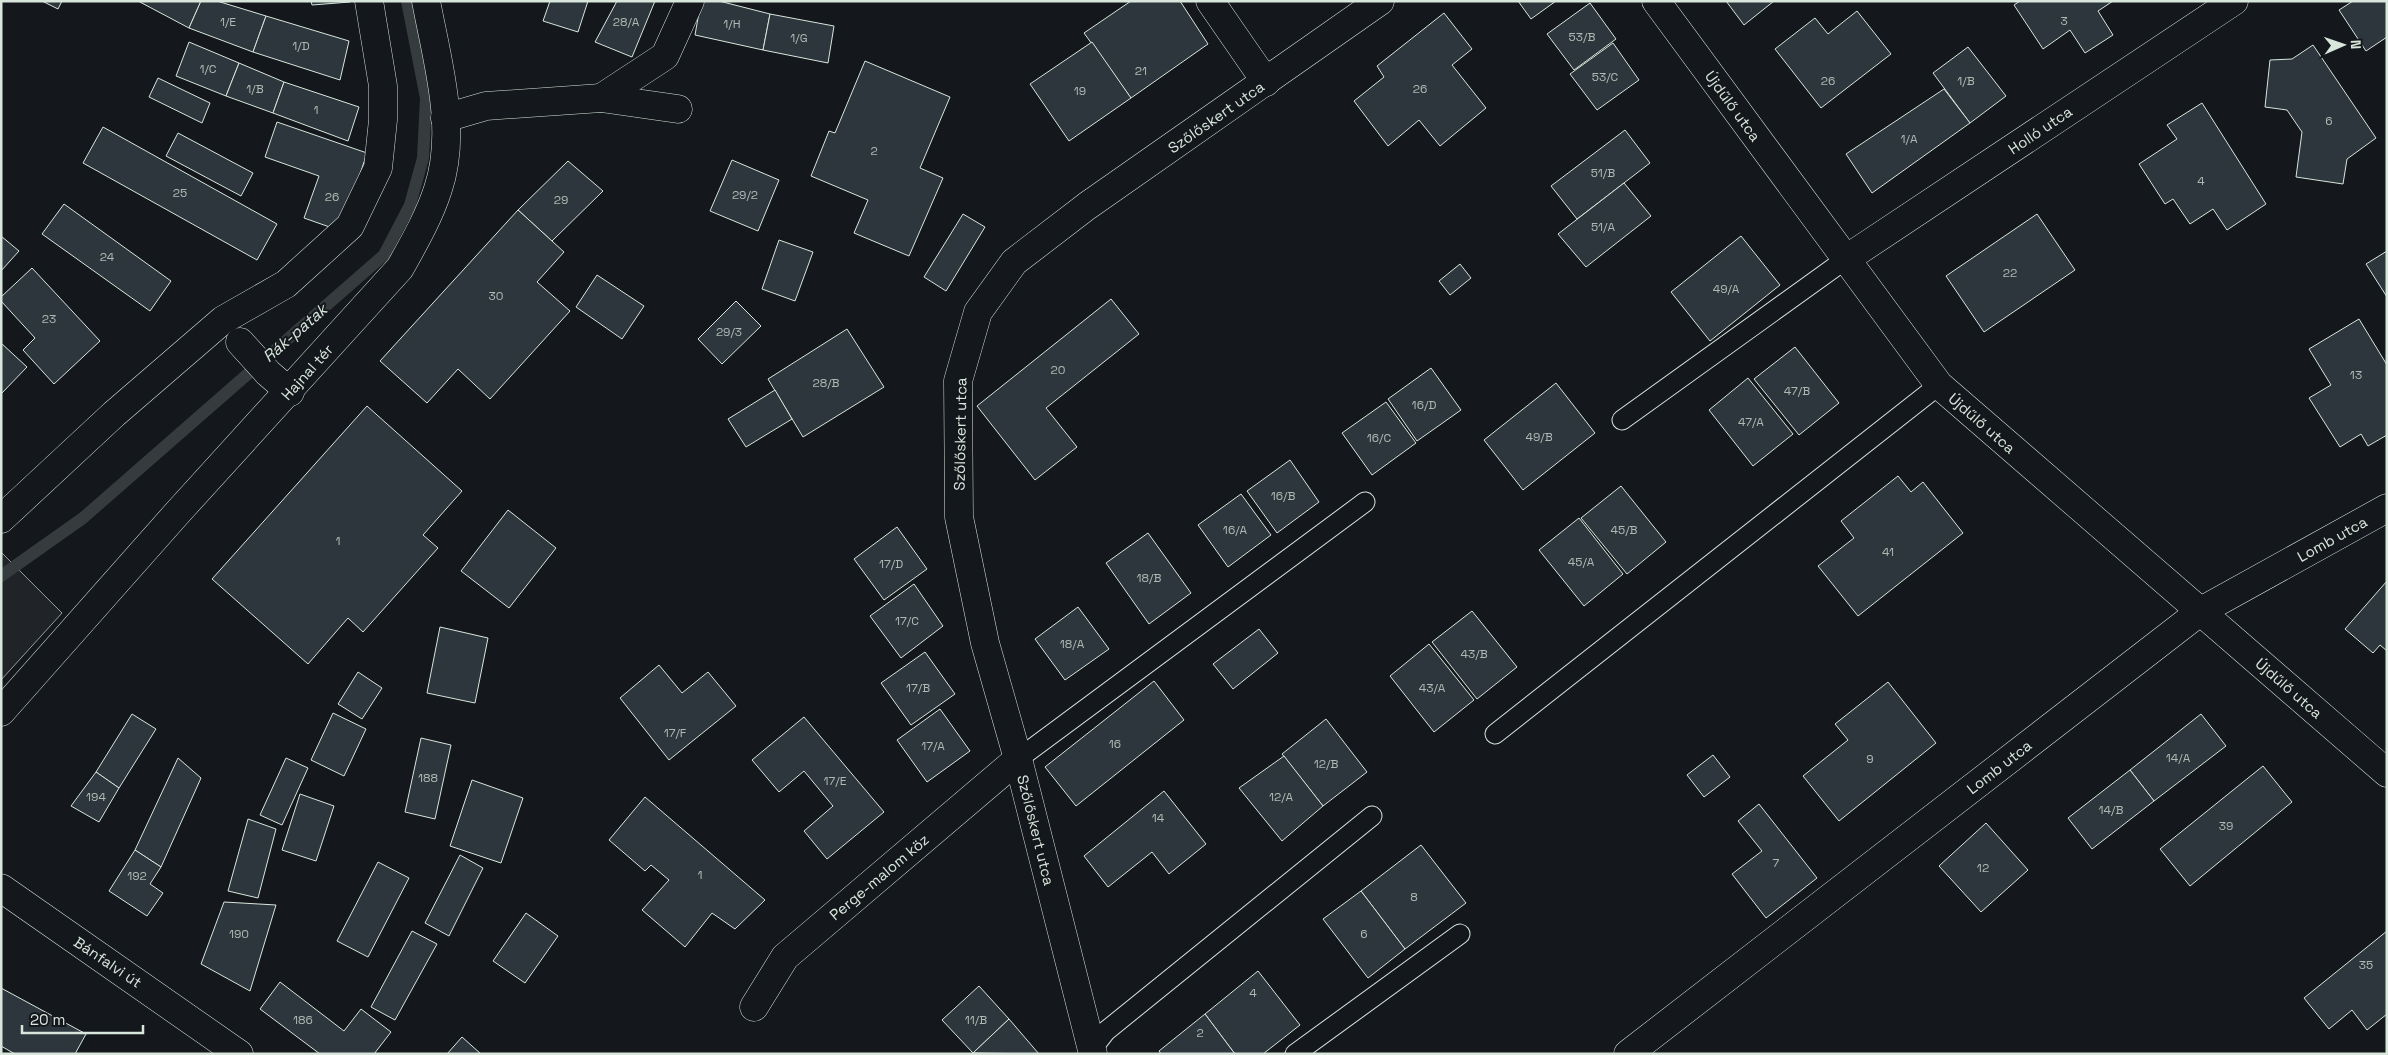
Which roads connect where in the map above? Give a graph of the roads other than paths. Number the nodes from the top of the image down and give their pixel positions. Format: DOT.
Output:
graph roads {
  1 [pos="369,1"];
  2 [pos="426,1"];
  3 [pos="690,1"];
  4 [pos="1210,1"];
  5 [pos="1380,1"];
  6 [pos="1656,1"];
  7 [pos="2234,1"];
  8 [pos="1266,82"];
  9 [pos="601,98"];
  10 [pos="678,109"];
  11 [pos="445,118"];
  12 [pos="1846,259"];
  13 [pos="233,333"];
  14 [pos="1939,385"];
  15 [pos="290,392"];
  16 [pos="1622,420"];
  17 [pos="1365,502"];
  18 [pos="2387,508"];
  19 [pos="1,519"];
  20 [pos="2201,611"];
  21 [pos="1,712"];
  22 [pos="1495,734"];
  23 [pos="1018,760"];
  24 [pos="2387,773"];
  25 [pos="1372,816"];
  26 [pos="1,888"];
  27 [pos="1460,934"];
  28 [pos="754,1007"];
  29 [pos="1093,1052"];
  30 [pos="240,1054"];
  31 [pos="1295,1054"];
  32 [pos="1628,1054"];
  1 -- 13 [label="street"];
  2 -- 11 [label="street, Hajnal tér"];
  3 -- 9 [label="street"];
  4 -- 8 [label="street"];
  5 -- 8 [label="street, Szőlőskert utca"];
  6 -- 12 [label="street, Újdűlő utca"];
  7 -- 12 [label="street, Holló utca"];
  8 -- 23 [label="street, Szőlőskert utca"];
  9 -- 10 [label="street"];
  9 -- 11 [label="street"];
  11 -- 15 [label="street, Hajnal tér"];
  12 -- 14 [label="street, Újdűlő utca"];
  12 -- 16 [label="lane"];
  13 -- 15 [label="street"];
  13 -- 19 [label="street"];
  14 -- 20 [label="street, Újdűlő utca"];
  14 -- 22 [label="lane"];
  15 -- 21 [label="street, Hajnal tér"];
  17 -- 23 [label="lane"];
  18 -- 20 [label="street, Lomb utca"];
  20 -- 24 [label="street, Újdűlő utca"];
  20 -- 32 [label="street, Lomb utca"];
  23 -- 28 [label="street, Perge-malom köz"];
  23 -- 29 [label="street, Szőlőskert utca"];
  25 -- 29 [label="lane"];
  26 -- 30 [label="street, Bánfalvi út"];
  27 -- 31 [label="lane"];
}
